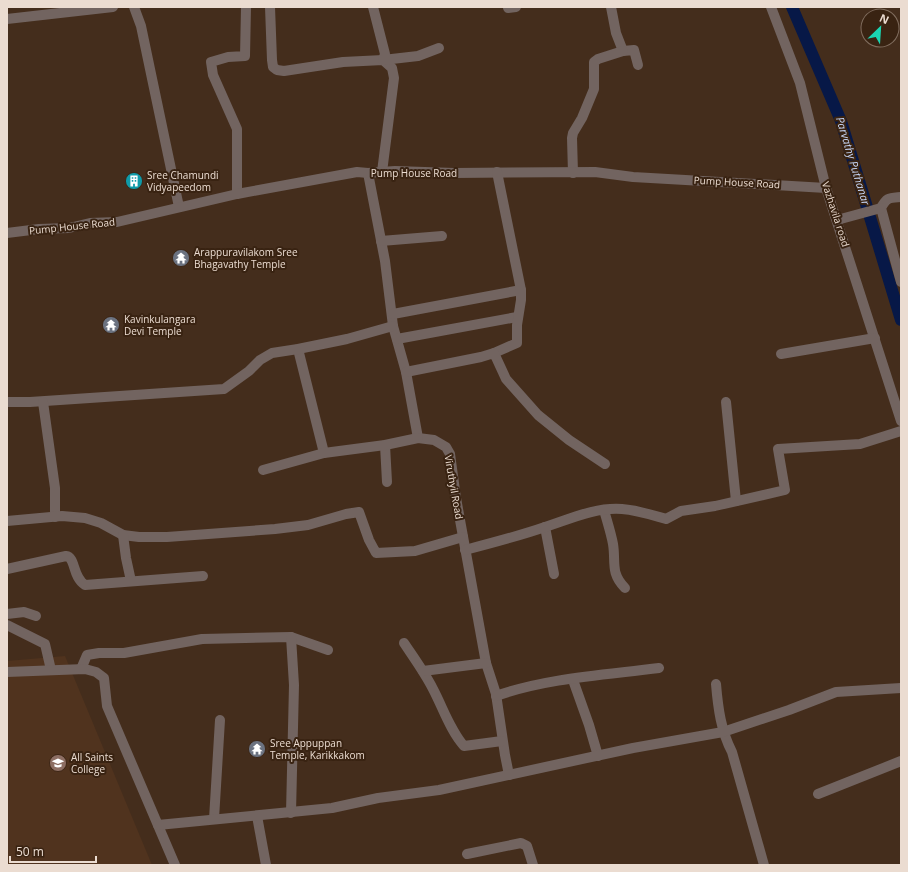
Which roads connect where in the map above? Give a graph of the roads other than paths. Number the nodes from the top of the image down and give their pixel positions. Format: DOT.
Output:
graph roads {
  1 [pos="113,7"];
  2 [pos="134,7"];
  3 [pos="246,7"];
  4 [pos="270,7"];
  5 [pos="373,7"];
  6 [pos="611,7"];
  7 [pos="770,7"];
  8 [pos="7,19"];
  9 [pos="440,48"];
  10 [pos="622,51"];
  11 [pos="383,60"];
  12 [pos="638,65"];
  13 [pos="382,172"];
  14 [pos="497,172"];
  15 [pos="573,172"];
  16 [pos="368,173"];
  17 [pos="826,188"];
  18 [pos="237,194"];
  19 [pos="901,197"];
  20 [pos="883,204"];
  21 [pos="179,207"];
  22 [pos="837,220"];
  23 [pos="7,233"];
  24 [pos="442,236"];
  25 [pos="381,241"];
  26 [pos="901,282"];
  27 [pos="521,290"];
  28 [pos="393,314"];
  29 [pos="517,318"];
  30 [pos="393,326"];
  31 [pos="875,338"];
  32 [pos="396,339"];
  33 [pos="298,349"];
  34 [pos="494,353"];
  35 [pos="781,354"];
  36 [pos="406,372"];
  37 [pos="7,402"];
  38 [pos="43,402"];
  39 [pos="726,402"];
  40 [pos="901,421"];
  41 [pos="901,431"];
  42 [pos="418,438"];
  43 [pos="385,445"];
  44 [pos="324,453"];
  45 [pos="605,464"];
  46 [pos="263,470"];
  47 [pos="387,482"];
  48 [pos="736,501"];
  49 [pos="604,510"];
  50 [pos="55,517"];
  51 [pos="7,521"];
  52 [pos="545,527"];
  53 [pos="123,535"];
  54 [pos="463,537"];
  55 [pos="465,550"];
  56 [pos="7,569"];
  57 [pos="554,574"];
  58 [pos="203,576"];
  59 [pos="130,581"];
  60 [pos="625,588"];
  61 [pos="7,614"];
  62 [pos="36,616"];
  63 [pos="7,625"];
  64 [pos="291,637"];
  65 [pos="404,643"];
  66 [pos="328,650"];
  67 [pos="486,662"];
  68 [pos="659,668"];
  69 [pos="81,669"];
  70 [pos="51,670"];
  71 [pos="423,671"];
  72 [pos="7,672"];
  73 [pos="573,680"];
  74 [pos="716,684"];
  75 [pos="901,688"];
  76 [pos="496,696"];
  77 [pos="220,720"];
  78 [pos="724,732"];
  79 [pos="502,740"];
  80 [pos="598,756"];
  81 [pos="901,761"];
  82 [pos="509,775"];
  83 [pos="818,794"];
  84 [pos="291,813"];
  85 [pos="258,816"];
  86 [pos="214,819"];
  87 [pos="158,825"];
  88 [pos="467,854"];
  89 [pos="175,865"];
  90 [pos="266,865"];
  91 [pos="533,865"];
  92 [pos="764,865"];
  1 -- 8 [label="street"];
  2 -- 21 [label="street"];
  3 -- 18 [label="street"];
  4 -- 11 [label="street"];
  5 -- 11 [label="street"];
  6 -- 10 [label="street"];
  7 -- 17 [label="street, Vazhavila road"];
  9 -- 11 [label="street"];
  10 -- 12 [label="street"];
  10 -- 15 [label="street"];
  11 -- 13 [label="street"];
  13 -- 14 [label="street, Pump House Road"];
  13 -- 16 [label="street, Pump House Road"];
  14 -- 15 [label="street, Pump House Road"];
  14 -- 27 [label="street"];
  15 -- 17 [label="street, Pump House Road"];
  16 -- 18 [label="street, Pump House Road"];
  16 -- 25 [label="street"];
  17 -- 22 [label="street, Vazhavila road"];
  18 -- 21 [label="street, Pump House Road"];
  19 -- 20 [label="street"];
  20 -- 22 [label="street"];
  20 -- 26 [label="street"];
  21 -- 23 [label="street, Pump House Road"];
  22 -- 31 [label="street, Vazhavila road"];
  24 -- 25 [label="street"];
  25 -- 28 [label="street"];
  27 -- 28 [label="street"];
  27 -- 29 [label="street"];
  28 -- 30 [label="street"];
  29 -- 32 [label="street"];
  29 -- 34 [label="street"];
  30 -- 32 [label="street"];
  30 -- 33 [label="street"];
  31 -- 35 [label="street"];
  31 -- 40 [label="street, Vazhavila road"];
  32 -- 36 [label="street"];
  33 -- 38 [label="street"];
  33 -- 44 [label="street"];
  34 -- 36 [label="street"];
  34 -- 45 [label="street"];
  36 -- 42 [label="street"];
  37 -- 38 [label="street"];
  38 -- 50 [label="street"];
  39 -- 48 [label="street"];
  41 -- 48 [label="street"];
  42 -- 43 [label="street"];
  42 -- 54 [label="street, Viruthyil Road"];
  43 -- 44 [label="street"];
  43 -- 47 [label="street"];
  44 -- 46 [label="street"];
  48 -- 49 [label="street"];
  49 -- 52 [label="street"];
  49 -- 60 [label="street"];
  50 -- 51 [label="street"];
  50 -- 53 [label="street"];
  52 -- 55 [label="street"];
  52 -- 57 [label="street"];
  53 -- 54 [label="street"];
  53 -- 59 [label="street"];
  54 -- 55 [label="street, Viruthyil Road"];
  55 -- 67 [label="street, Viruthyil Road"];
  56 -- 59 [label="street"];
  58 -- 59 [label="street"];
  61 -- 62 [label="street"];
  63 -- 70 [label="street"];
  64 -- 66 [label="street"];
  64 -- 69 [label="street"];
  64 -- 84 [label="street"];
  65 -- 71 [label="street"];
  67 -- 71 [label="street"];
  67 -- 76 [label="street, Viruthyil Road"];
  68 -- 73 [label="street"];
  69 -- 70 [label="street"];
  69 -- 87 [label="street"];
  70 -- 72 [label="street"];
  71 -- 79 [label="street"];
  73 -- 76 [label="street"];
  73 -- 80 [label="street"];
  74 -- 78 [label="street"];
  75 -- 78 [label="street"];
  76 -- 79 [label="street, Viruthyil Road"];
  77 -- 86 [label="street"];
  78 -- 80 [label="street"];
  78 -- 92 [label="street"];
  79 -- 82 [label="street, Viruthyil Road"];
  80 -- 82 [label="street"];
  81 -- 83 [label="street"];
  82 -- 84 [label="street"];
  84 -- 85 [label="street"];
  85 -- 86 [label="street"];
  85 -- 90 [label="street"];
  86 -- 87 [label="street"];
  87 -- 89 [label="street"];
  88 -- 91 [label="street"];
}
